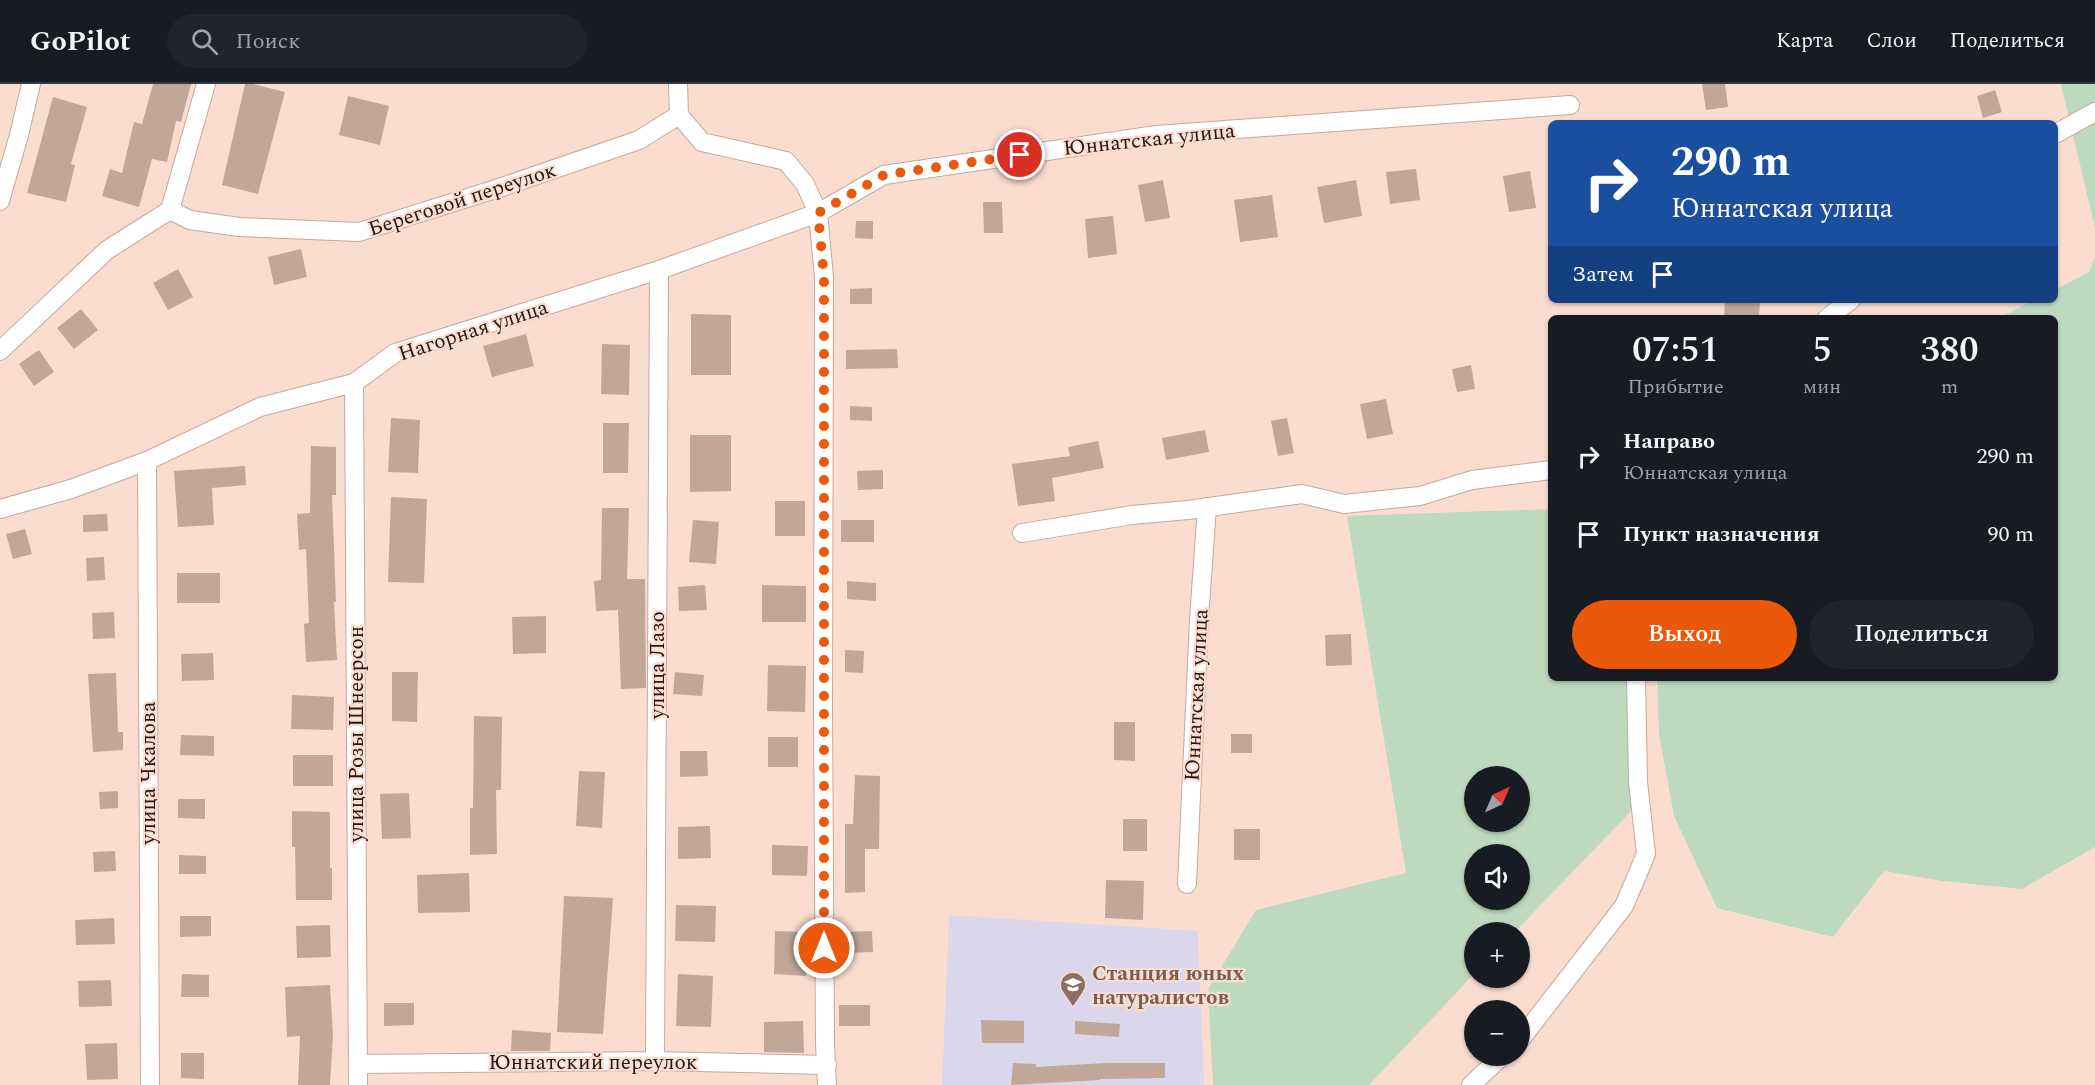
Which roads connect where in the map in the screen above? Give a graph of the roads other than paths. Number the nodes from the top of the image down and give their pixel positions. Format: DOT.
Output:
graph roads {
  1 [pos="31,84"];
  2 [pos="206,84"];
  3 [pos="678,84"];
  4 [pos="1570,105"];
  5 [pos="2095,112"];
  6 [pos="679,115"];
  7 [pos="2058,132"];
  8 [pos="0,201"];
  9 [pos="170,210"];
  10 [pos="818,213"];
  11 [pos="659,270"];
  12 [pos="1847,303"];
  13 [pos="1831,315"];
  14 [pos="0,351"];
  15 [pos="354,383"];
  16 [pos="147,461"];
  17 [pos="1548,470"];
  18 [pos="1207,507"];
  19 [pos="0,509"];
  20 [pos="1022,533"];
  21 [pos="1636,681"];
  22 [pos="1187,884"];
  23 [pos="1530,1027"];
  24 [pos="655,1061"];
  25 [pos="358,1064"];
  26 [pos="827,1065"];
  27 [pos="1491,1066"];
  28 [pos="150,1085"];
  29 [pos="358,1085"];
  30 [pos="827,1085"];
  31 [pos="1471,1085"];
  1 -- 8 [label="street"];
  2 -- 9 [label="street"];
  3 -- 6 [label="street"];
  4 -- 10 [label="street, Юннатская улица"];
  5 -- 7 [label="street"];
  6 -- 9 [label="street, Береговой переулок"];
  6 -- 10 [label="street"];
  9 -- 14 [label="street"];
  10 -- 11 [label="street, Нагорная улица"];
  10 -- 26 [label="street"];
  11 -- 15 [label="street, Нагорная улица"];
  11 -- 24 [label="street, улица Лазо"];
  12 -- 13 [label="street"];
  15 -- 16 [label="street, Нагорная улица"];
  15 -- 25 [label="street, улица Розы Шнеерсон"];
  16 -- 19 [label="street, Нагорная улица"];
  16 -- 28 [label="street, улица Чкалова"];
  17 -- 18 [label="street"];
  18 -- 20 [label="street"];
  18 -- 22 [label="street, Юннатская улица"];
  21 -- 23 [label="street"];
  24 -- 25 [label="street, Юннатский переулок"];
  24 -- 26 [label="street, Юннатский переулок"];
  25 -- 29 [label="street, улица Розы Шнеерсон"];
  26 -- 30 [label="street"];
  27 -- 31 [label="street"];
}
